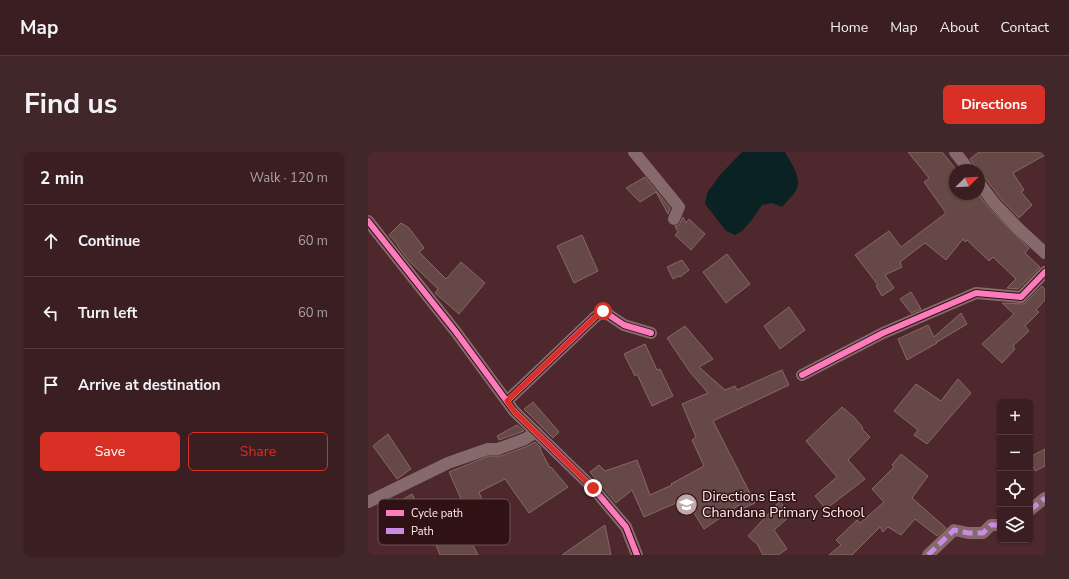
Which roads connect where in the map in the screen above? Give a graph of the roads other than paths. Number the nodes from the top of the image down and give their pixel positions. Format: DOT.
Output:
graph roads {
  1 [pos="634,152"];
  2 [pos="954,152"];
  3 [pos="964,164"];
  4 [pos="985,191"];
  5 [pos="674,219"];
  6 [pos="368,221"];
  7 [pos="1045,253"];
  8 [pos="1045,272"];
  9 [pos="651,333"];
  10 [pos="802,375"];
  11 [pos="507,401"];
  12 [pos="536,432"];
  13 [pos="1045,498"];
  14 [pos="368,502"];
  15 [pos="1033,508"];
  16 [pos="997,524"];
  17 [pos="637,555"];
  18 [pos="928,555"];
  1 -- 5 [label="street"];
  2 -- 3 [label="street"];
  4 -- 7 [label="street"];
  6 -- 11 [label="street"];
  8 -- 10 [label="street"];
  9 -- 11 [label="street"];
  11 -- 12 [label="street"];
  12 -- 14 [label="street"];
  12 -- 17 [label="street"];
  13 -- 15 [label="street"];
  16 -- 18 [label="street"];
}
